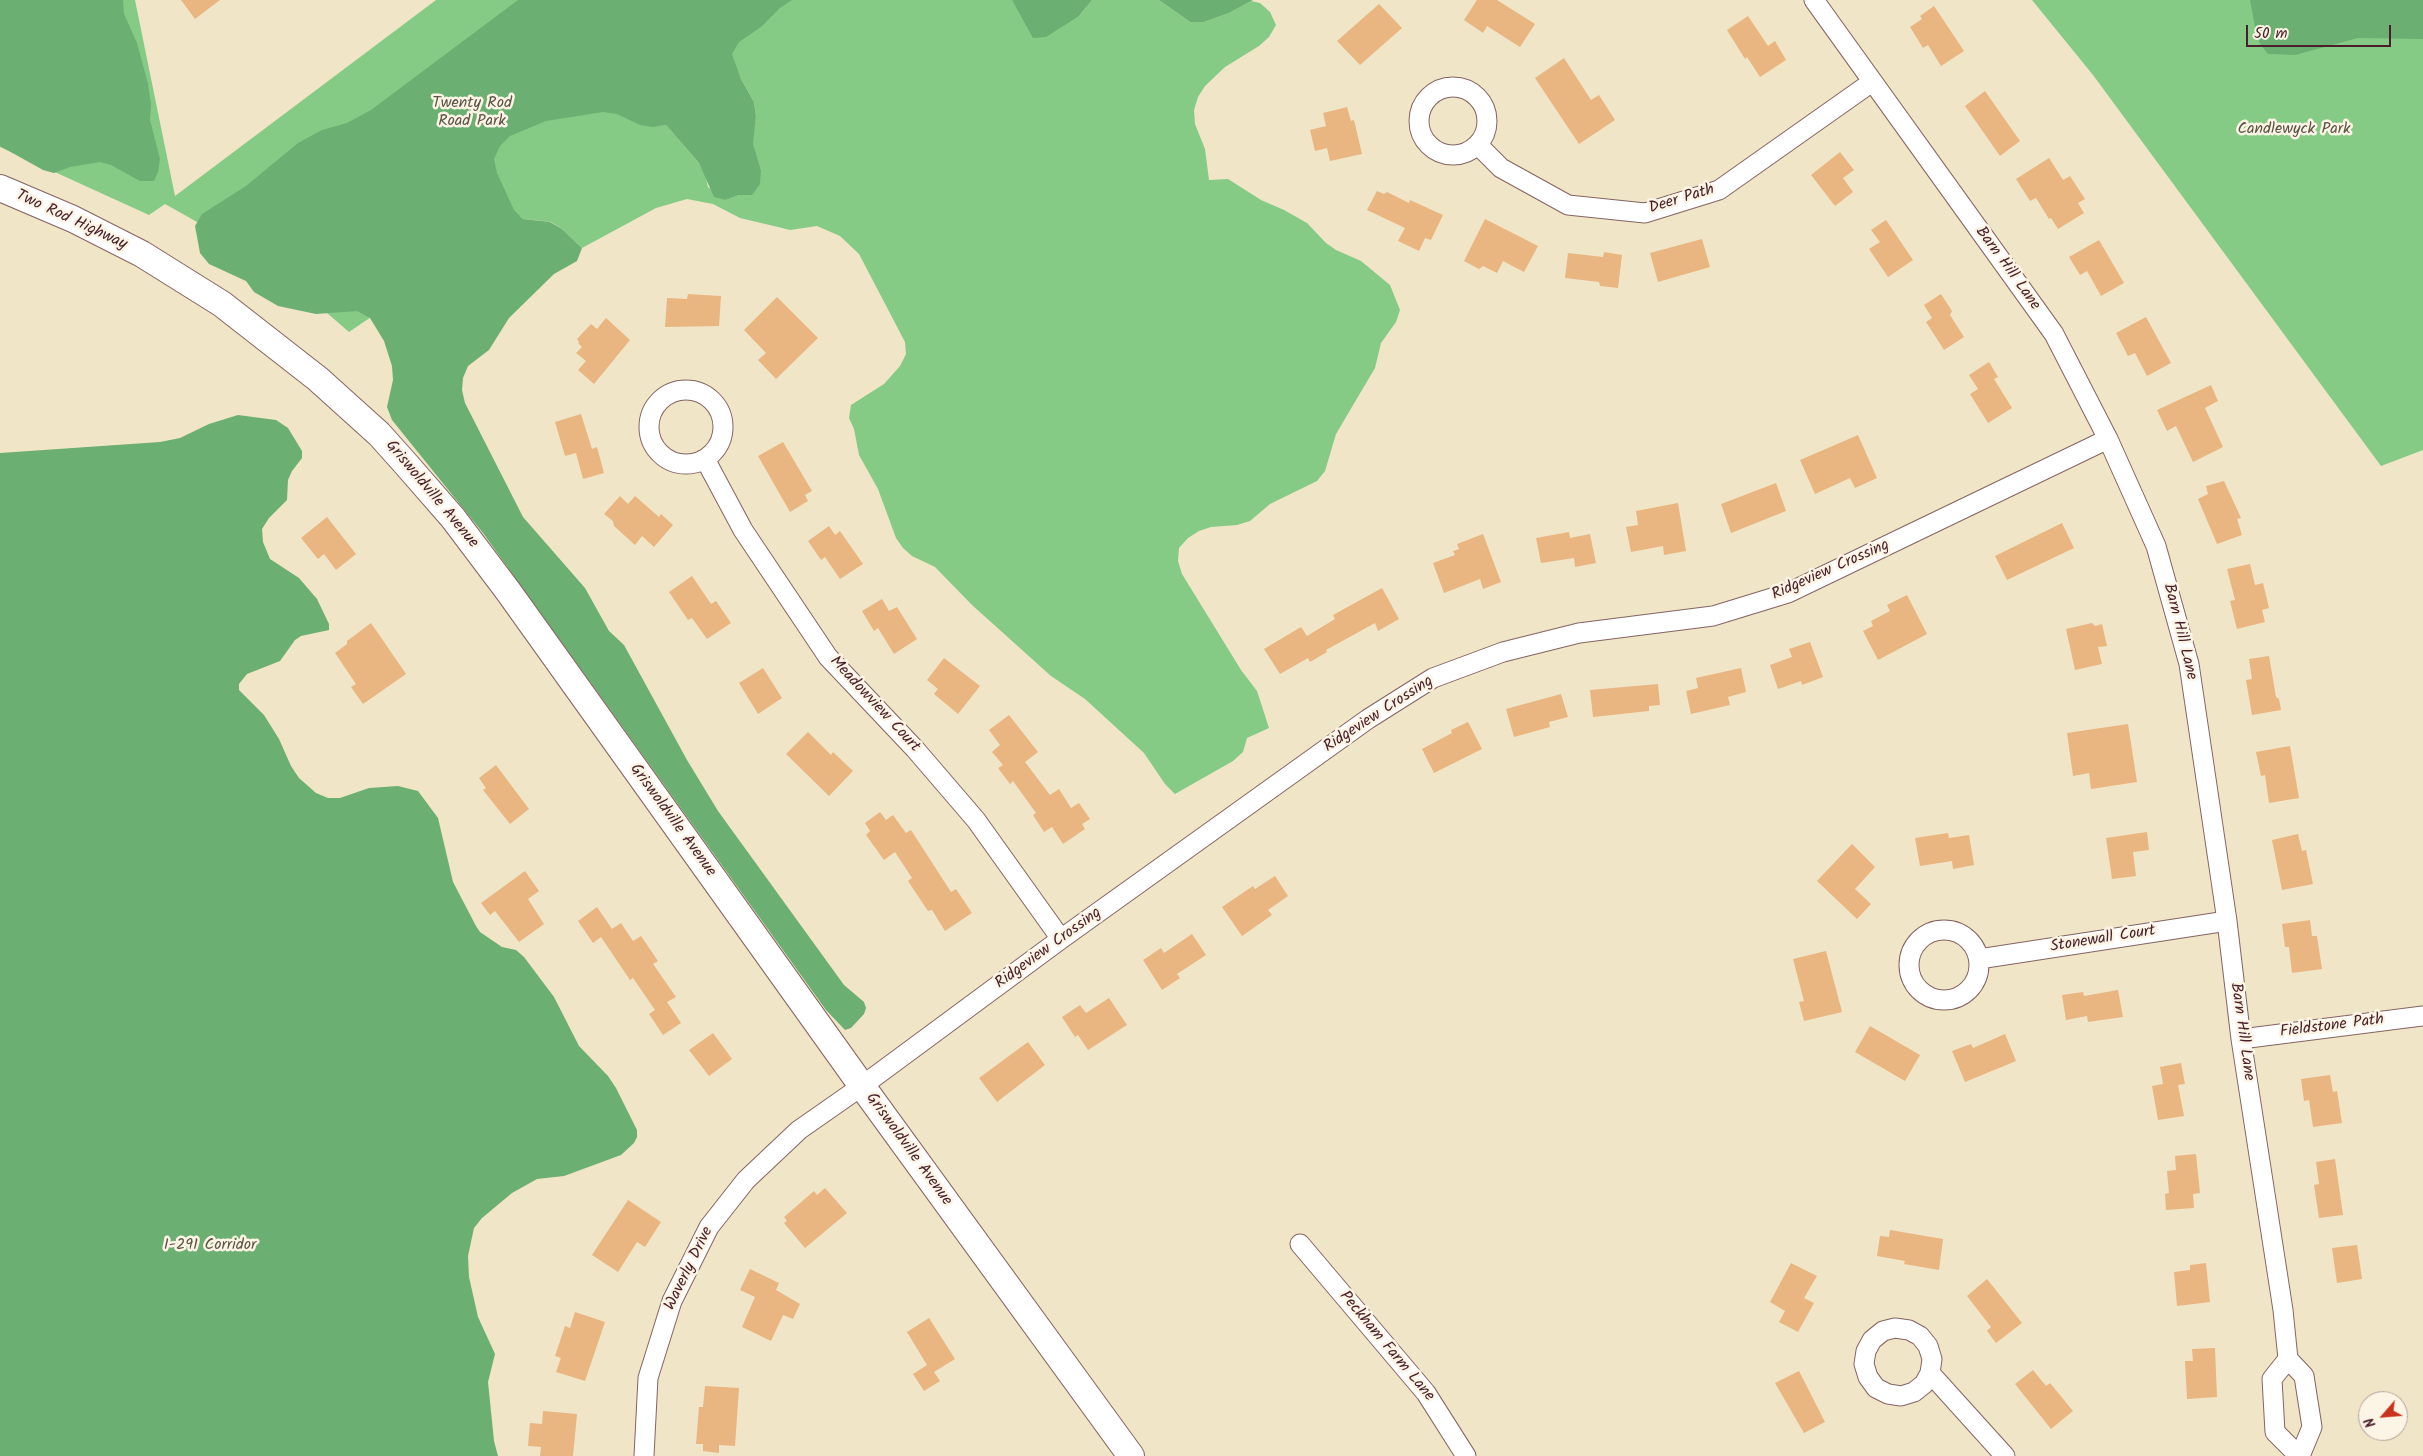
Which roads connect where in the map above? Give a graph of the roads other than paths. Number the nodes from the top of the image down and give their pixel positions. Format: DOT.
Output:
graph roads {
  1 [pos="1814,0"];
  2 [pos="1872,82"];
  3 [pos="1478,144"];
  4 [pos="0,188"];
  5 [pos="142,254"];
  6 [pos="2108,439"];
  7 [pos="705,459"];
  8 [pos="2227,921"];
  9 [pos="1061,939"];
  10 [pos="1979,959"];
  11 [pos="2423,1016"];
  12 [pos="2241,1038"];
  13 [pos="862,1086"];
  14 [pos="1300,1244"];
  15 [pos="2288,1359"];
  16 [pos="1930,1372"];
  17 [pos="644,1456"];
  18 [pos="1131,1456"];
  19 [pos="1466,1456"];
  20 [pos="2005,1456"];
  21 [pos="2299,1456"];
  1 -- 2 [label="street, Barn Hill Lane"];
  2 -- 3 [label="street, Deer Path"];
  2 -- 6 [label="street, Barn Hill Lane"];
  4 -- 5 [label="street, Two Rod Highway"];
  5 -- 13 [label="street, Griswoldville Avenue"];
  6 -- 8 [label="street, Barn Hill Lane"];
  6 -- 9 [label="street, Ridgeview Crossing"];
  7 -- 9 [label="street, Meadowview Court"];
  8 -- 10 [label="street, Stonewall Court"];
  8 -- 12 [label="street, Barn Hill Lane"];
  9 -- 13 [label="street, Ridgeview Crossing"];
  11 -- 12 [label="street, Fieldstone Path"];
  12 -- 15 [label="street, Barn Hill Lane"];
  13 -- 17 [label="street, Waverly Drive"];
  13 -- 18 [label="street, Griswoldville Avenue"];
  14 -- 19 [label="street, Peckham Farm Lane"];
  15 -- 21 [label="street"];
  15 -- 21 [label="street"];
  16 -- 20 [label="street"];
}
